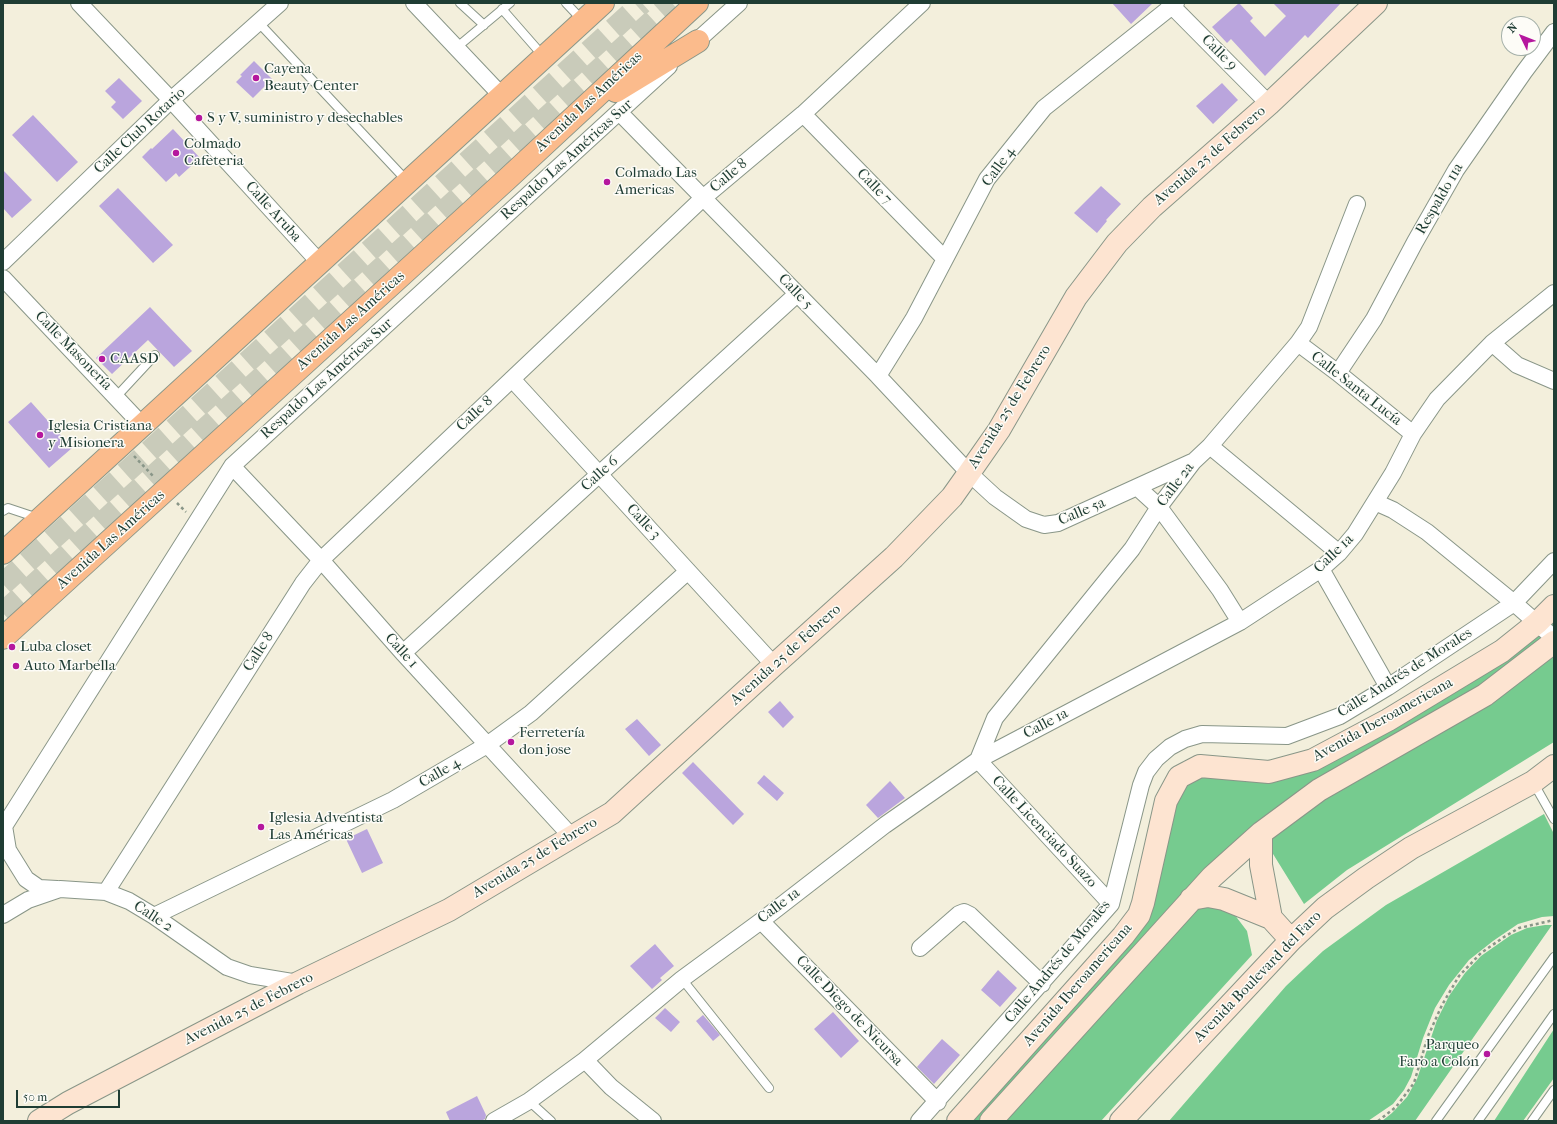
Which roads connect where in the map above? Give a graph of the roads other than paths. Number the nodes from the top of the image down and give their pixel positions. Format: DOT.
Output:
graph roads {
  1 [pos="79,3"];
  2 [pos="280,3"];
  3 [pos="414,3"];
  4 [pos="460,3"];
  5 [pos="566,3"];
  6 [pos="603,3"];
  7 [pos="697,3"];
  8 [pos="739,3"];
  9 [pos="922,3"];
  10 [pos="1376,3"];
  11 [pos="1173,4"];
  12 [pos="506,5"];
  13 [pos="583,21"];
  14 [pos="259,23"];
  15 [pos="484,25"];
  16 [pos="1554,32"];
  17 [pos="698,40"];
  18 [pos="456,48"];
  19 [pos="544,57"];
  20 [pos="502,96"];
  21 [pos="171,100"];
  22 [pos="1269,104"];
  23 [pos="619,112"];
  24 [pos="802,114"];
  25 [pos="506,180"];
  26 [pos="408,181"];
  27 [pos="703,198"];
  28 [pos="1357,204"];
  29 [pos="944,260"];
  30 [pos="3,262"];
  31 [pos="320,263"];
  32 [pos="3,278"];
  33 [pos="1554,293"];
  34 [pos="797,294"];
  35 [pos="1298,343"];
  36 [pos="1492,343"];
  37 [pos="156,355"];
  38 [pos="1338,373"];
  39 [pos="878,376"];
  40 [pos="512,379"];
  41 [pos="1554,381"];
  42 [pos="116,397"];
  43 [pos="142,425"];
  44 [pos="1413,434"];
  45 [pos="1210,446"];
  46 [pos="1193,462"];
  47 [pos="232,466"];
  48 [pos="969,473"];
  49 [pos="599,474"];
  50 [pos="1137,487"];
  51 [pos="1375,502"];
  52 [pos="1159,507"];
  53 [pos="3,511"];
  54 [pos="42,519"];
  55 [pos="3,553"];
  56 [pos="1339,553"];
  57 [pos="320,560"];
  58 [pos="1554,561"];
  59 [pos="1322,569"];
  60 [pos="688,571"];
  61 [pos="1514,603"];
  62 [pos="1554,606"];
  63 [pos="1240,622"];
  64 [pos="1537,623"];
  65 [pos="3,638"];
  66 [pos="1554,638"];
  67 [pos="1554,642"];
  68 [pos="403,653"];
  69 [pos="774,665"];
  70 [pos="1388,687"];
  71 [pos="487,745"];
  72 [pos="978,760"];
  73 [pos="1554,766"];
  74 [pos="1533,782"];
  75 [pos="1554,819"];
  76 [pos="4,827"];
  77 [pos="1261,833"];
  78 [pos="571,836"];
  79 [pos="60,889"];
  80 [pos="106,892"];
  81 [pos="1191,899"];
  82 [pos="1111,904"];
  83 [pos="3,915"];
  84 [pos="154,916"];
  85 [pos="1271,918"];
  86 [pos="761,921"];
  87 [pos="1291,940"];
  88 [pos="920,948"];
  89 [pos="1554,957"];
  90 [pos="682,979"];
  91 [pos="298,983"];
  92 [pos="1042,984"];
  93 [pos="1554,1014"];
  94 [pos="585,1060"];
  95 [pos="769,1088"];
  96 [pos="1554,1090"];
  97 [pos="529,1101"];
  98 [pos="938,1102"];
  99 [pos="39,1121"];
  100 [pos="494,1121"];
  101 [pos="551,1121"];
  102 [pos="653,1121"];
  103 [pos="919,1121"];
  104 [pos="958,1121"];
  105 [pos="991,1121"];
  106 [pos="1122,1121"];
  107 [pos="1436,1121"];
  108 [pos="1478,1121"];
  109 [pos="1532,1121"];
  1 -- 21 [label="street, Calle Aruba"];
  2 -- 14 [label="street, Calle Club Rotario"];
  3 -- 18 [label="street"];
  4 -- 15 [label="lane"];
  5 -- 13 [label="lane"];
  6 -- 13 [label="main road"];
  7 -- 25 [label="main road, Avenida Las Américas"];
  8 -- 17 [label="street, Respaldo Las Américas Sur"];
  9 -- 24 [label="street, Calle 8"];
  10 -- 22 [label="street, Avenida 25 de Febrero"];
  11 -- 22 [label="street, Calle 9"];
  11 -- 29 [label="street, Calle 4"];
  12 -- 15 [label="lane"];
  12 -- 19 [label="lane"];
  13 -- 19 [label="main road"];
  14 -- 21 [label="street, Calle Club Rotario"];
  14 -- 26 [label="lane"];
  15 -- 18 [label="lane"];
  16 -- 38 [label="street, Respaldo 11a"];
  17 -- 23 [label="street, Respaldo Las Américas Sur"];
  17 -- 25 [label="main road"];
  18 -- 20 [label="street"];
  19 -- 20 [label="main road"];
  20 -- 26 [label="main road"];
  21 -- 30 [label="street, Calle Club Rotario"];
  21 -- 31 [label="street, Calle Aruba"];
  22 -- 48 [label="street, Avenida 25 de Febrero"];
  23 -- 27 [label="street, Calle 5"];
  23 -- 47 [label="street, Respaldo Las Américas Sur"];
  24 -- 27 [label="street, Calle 8"];
  24 -- 29 [label="street, Calle 7"];
  25 -- 65 [label="main road, Avenida Las Américas"];
  26 -- 31 [label="main road"];
  27 -- 34 [label="street, Calle 5"];
  27 -- 40 [label="street, Calle 8"];
  28 -- 35 [label="street, Calle 2a"];
  29 -- 39 [label="street, Calle 4"];
  31 -- 43 [label="main road"];
  32 -- 42 [label="street, Calle Masonería"];
  33 -- 36 [label="street, Calle 1a"];
  34 -- 39 [label="street, Calle 5"];
  34 -- 49 [label="street, Calle 6"];
  35 -- 38 [label="street, Calle Santa Lucía"];
  35 -- 45 [label="street, Calle 2a"];
  36 -- 41 [label="street"];
  36 -- 44 [label="street, Calle 1a"];
  37 -- 42 [label="lane"];
  38 -- 44 [label="street, Calle Santa Lucía"];
  39 -- 48 [label="street, Calle 5"];
  40 -- 49 [label="street, Calle 3"];
  40 -- 57 [label="street, Calle 8"];
  42 -- 43 [label="street, Calle Masonería"];
  43 -- 54 [label="main road"];
  44 -- 51 [label="street, Calle 1a"];
  45 -- 46 [label="street, Calle 2a"];
  45 -- 56 [label="street"];
  46 -- 50 [label="street, Calle 5a"];
  46 -- 52 [label="street, Calle 2a"];
  47 -- 57 [label="street, Calle 1"];
  47 -- 76 [label="street, Respaldo Las Américas Sur"];
  48 -- 50 [label="street, Calle 5a"];
  48 -- 69 [label="street, Avenida 25 de Febrero"];
  49 -- 60 [label="street, Calle 3"];
  49 -- 68 [label="street, Calle 6"];
  50 -- 52 [label="street"];
  51 -- 56 [label="street, Calle 1a"];
  51 -- 61 [label="street"];
  52 -- 63 [label="street"];
  52 -- 72 [label="street, Calle 2a"];
  53 -- 54 [label="lane"];
  54 -- 55 [label="main road"];
  56 -- 59 [label="street, Calle 1a"];
  57 -- 68 [label="street, Calle 1"];
  57 -- 80 [label="street, Calle 8"];
  58 -- 61 [label="street, Calle Andrés de Morales"];
  59 -- 63 [label="street, Calle 1a"];
  59 -- 70 [label="street"];
  60 -- 69 [label="street, Calle 3"];
  60 -- 71 [label="street, Calle 4"];
  61 -- 64 [label="street"];
  61 -- 70 [label="street, Calle Andrés de Morales"];
  62 -- 64 [label="street, Avenida Iberoamericana"];
  63 -- 72 [label="street, Calle 1a"];
  64 -- 66 [label="street"];
  64 -- 104 [label="street, Avenida Iberoamericana"];
  67 -- 77 [label="street, Avenida Iberoamericana"];
  68 -- 71 [label="street, Calle 1"];
  69 -- 78 [label="street, Avenida 25 de Febrero"];
  70 -- 82 [label="street, Calle Andrés de Morales"];
  71 -- 78 [label="street, Calle 1"];
  71 -- 84 [label="street, Calle 4"];
  72 -- 82 [label="street, Calle Licenciado Suazo"];
  72 -- 86 [label="street, Calle 1a"];
  73 -- 74 [label="street, Avenida Boulevard del Faro"];
  74 -- 75 [label="lane"];
  74 -- 87 [label="street, Avenida Boulevard del Faro"];
  76 -- 79 [label="street"];
  77 -- 81 [label="street, Avenida Iberoamericana"];
  77 -- 85 [label="street"];
  78 -- 91 [label="street, Avenida 25 de Febrero"];
  79 -- 80 [label="street, Calle 2"];
  79 -- 83 [label="street, Calle 2"];
  80 -- 84 [label="street, Calle 2"];
  81 -- 85 [label="street"];
  81 -- 105 [label="street, Avenida Iberoamericana"];
  82 -- 92 [label="street, Calle Andrés de Morales"];
  84 -- 91 [label="street, Calle 2"];
  85 -- 87 [label="street"];
  86 -- 90 [label="street, Calle 1a"];
  86 -- 98 [label="street, Calle Diego de Nicursa"];
  87 -- 106 [label="street, Avenida Boulevard del Faro"];
  88 -- 92 [label="street"];
  89 -- 107 [label="lane"];
  90 -- 94 [label="street, Calle 1a"];
  90 -- 95 [label="lane"];
  91 -- 99 [label="street, Avenida 25 de Febrero"];
  92 -- 98 [label="street, Calle Andrés de Morales"];
  93 -- 108 [label="lane"];
  94 -- 97 [label="street, Calle 1a"];
  94 -- 102 [label="street"];
  96 -- 109 [label="lane"];
  97 -- 100 [label="street, Calle 1a"];
  97 -- 101 [label="lane"];
  98 -- 103 [label="street, Calle Andrés de Morales"];
}
